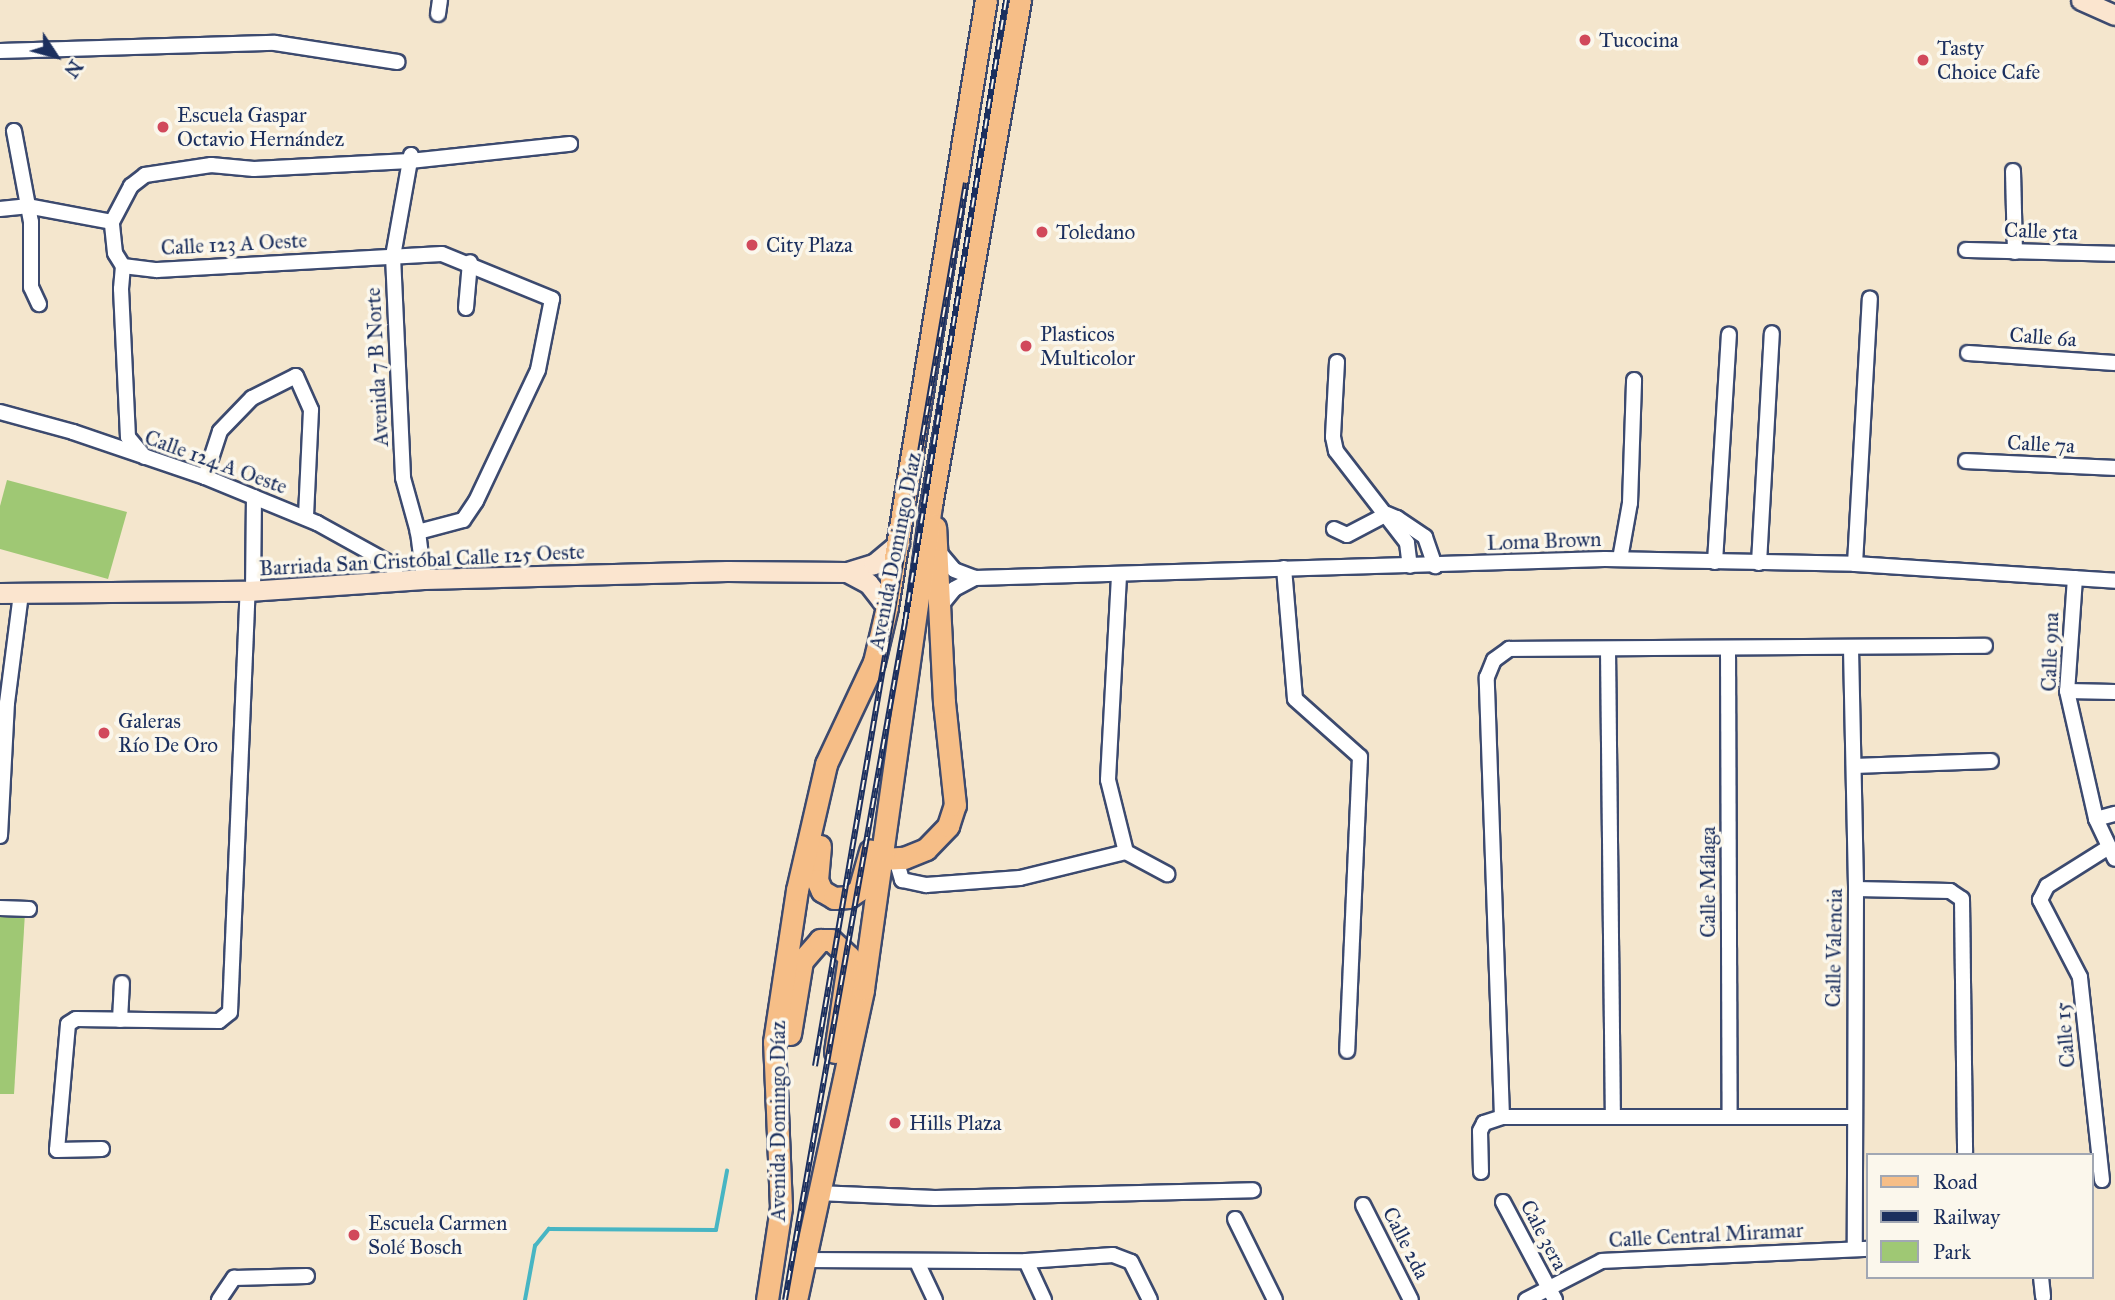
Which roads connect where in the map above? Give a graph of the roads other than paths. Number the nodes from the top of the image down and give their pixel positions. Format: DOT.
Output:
graph roads {
  1 [pos="986,0"];
  2 [pos="1020,0"];
  3 [pos="2081,0"];
  4 [pos="2115,15"];
  5 [pos="0,51"];
  6 [pos="398,62"];
  7 [pos="14,131"];
  8 [pos="570,144"];
  9 [pos="411,156"];
  10 [pos="2013,171"];
  11 [pos="27,206"];
  12 [pos="0,209"];
  13 [pos="112,222"];
  14 [pos="1966,250"];
  15 [pos="2015,252"];
  16 [pos="2115,254"];
  17 [pos="393,257"];
  18 [pos="470,262"];
  19 [pos="124,266"];
  20 [pos="1870,298"];
  21 [pos="39,304"];
  22 [pos="466,308"];
  23 [pos="1772,333"];
  24 [pos="1729,334"];
  25 [pos="1968,353"];
  26 [pos="1337,362"];
  27 [pos="2115,363"];
  28 [pos="1634,380"];
  29 [pos="0,412"];
  30 [pos="145,457"];
  31 [pos="1966,461"];
  32 [pos="2115,468"];
  33 [pos="205,477"];
  34 [pos="254,497"];
  35 [pos="931,505"];
  36 [pos="1387,514"];
  37 [pos="306,518"];
  38 [pos="1334,530"];
  39 [pos="418,532"];
  40 [pos="899,543"];
  41 [pos="939,552"];
  42 [pos="1620,559"];
  43 [pos="1715,562"];
  44 [pos="1759,563"];
  45 [pos="1855,564"];
  46 [pos="1410,566"];
  47 [pos="1435,566"];
  48 [pos="1284,568"];
  49 [pos="847,572"];
  50 [pos="1119,576"];
  51 [pos="975,578"];
  52 [pos="2075,578"];
  53 [pos="424,579"];
  54 [pos="2115,580"];
  55 [pos="399,581"];
  56 [pos="251,591"];
  57 [pos="0,593"];
  58 [pos="21,594"];
  59 [pos="942,604"];
  60 [pos="887,607"];
  61 [pos="1985,646"];
  62 [pos="1851,648"];
  63 [pos="1608,649"];
  64 [pos="1728,649"];
  65 [pos="2067,691"];
  66 [pos="2115,692"];
  67 [pos="904,693"];
  68 [pos="847,717"];
  69 [pos="1991,761"];
  70 [pos="1854,766"];
  71 [pos="2115,814"];
  72 [pos="2096,819"];
  73 [pos="0,836"];
  74 [pos="1126,852"];
  75 [pos="2112,853"];
  76 [pos="889,859"];
  77 [pos="1167,874"];
  78 [pos="1856,888"];
  79 [pos="0,908"];
  80 [pos="29,909"];
  81 [pos="122,984"];
  82 [pos="120,1020"];
  83 [pos="1347,1051"];
  84 [pos="838,1096"];
  85 [pos="1614,1116"];
  86 [pos="1730,1116"];
  87 [pos="1852,1117"];
  88 [pos="1502,1118"];
  89 [pos="779,1119"];
  90 [pos="102,1149"];
  91 [pos="1965,1152"];
  92 [pos="1481,1172"];
  93 [pos="2102,1180"];
  94 [pos="1253,1190"];
  95 [pos="816,1197"];
  96 [pos="1503,1202"];
  97 [pos="1363,1205"];
  98 [pos="1236,1219"];
  99 [pos="1862,1249"];
  100 [pos="805,1260"];
  101 [pos="1026,1261"];
  102 [pos="917,1262"];
  103 [pos="307,1276"];
  104 [pos="2041,1279"];
  105 [pos="1552,1294"];
  106 [pos="2043,1297"];
  107 [pos="219,1300"];
  108 [pos="767,1300"];
  109 [pos="796,1300"];
  110 [pos="935,1300"];
  111 [pos="1044,1300"];
  112 [pos="1150,1300"];
  113 [pos="1275,1300"];
  114 [pos="1411,1300"];
  115 [pos="1526,1300"];
  1 -- 40 [label="main road, Avenida Domingo Díaz"];
  2 -- 35 [label="main road, Avenida Domingo Díaz"];
  3 -- 4 [label="street"];
  5 -- 6 [label="street"];
  7 -- 11 [label="street"];
  8 -- 9 [label="street"];
  9 -- 13 [label="street"];
  9 -- 17 [label="street, Avenida 7 B Norte"];
  10 -- 15 [label="street"];
  11 -- 12 [label="street"];
  11 -- 13 [label="street"];
  11 -- 21 [label="street"];
  13 -- 19 [label="street"];
  14 -- 15 [label="street, Calle 5ta"];
  15 -- 16 [label="street, Calle 5ta"];
  17 -- 18 [label="street, Calle 123 A Oeste"];
  17 -- 19 [label="street, Calle 123 A Oeste"];
  17 -- 39 [label="street, Avenida 7 B Norte"];
  18 -- 22 [label="street"];
  18 -- 39 [label="street, Calle 123 A Oeste"];
  19 -- 30 [label="street"];
  20 -- 45 [label="street"];
  23 -- 44 [label="street"];
  24 -- 43 [label="street"];
  25 -- 27 [label="street, Calle 6a"];
  26 -- 36 [label="street"];
  28 -- 42 [label="street"];
  29 -- 30 [label="street, Calle 124 A Oeste"];
  30 -- 33 [label="street, Calle 124 A Oeste"];
  31 -- 32 [label="street, Calle 7a"];
  33 -- 34 [label="street, Calle 124 A Oeste"];
  33 -- 37 [label="street"];
  34 -- 37 [label="street, Calle 124 A Oeste"];
  34 -- 56 [label="street"];
  35 -- 41 [label="main road"];
  35 -- 67 [label="main road, Avenida Domingo Díaz"];
  36 -- 38 [label="street"];
  36 -- 46 [label="street"];
  36 -- 47 [label="street"];
  37 -- 55 [label="street, Calle 124 A Oeste"];
  39 -- 53 [label="street, Avenida 7 B Norte"];
  40 -- 49 [label="street, Barriada San Cristóbal Calle 125 Oeste"];
  40 -- 60 [label="main road, Avenida Domingo Díaz"];
  41 -- 51 [label="street"];
  41 -- 59 [label="main road"];
  42 -- 43 [label="street, Loma Brown"];
  42 -- 47 [label="street, Loma Brown"];
  43 -- 44 [label="street, Loma Brown"];
  44 -- 45 [label="street, Loma Brown"];
  45 -- 52 [label="street, Loma Brown"];
  46 -- 47 [label="street, Loma Brown"];
  46 -- 48 [label="street, Loma Brown"];
  48 -- 50 [label="street, Loma Brown"];
  48 -- 83 [label="street"];
  49 -- 53 [label="street, Barriada San Cristóbal Calle 125 Oeste"];
  49 -- 60 [label="street"];
  50 -- 51 [label="street, Loma Brown"];
  50 -- 74 [label="street"];
  51 -- 59 [label="street"];
  52 -- 54 [label="street, Loma Brown"];
  52 -- 65 [label="street, Calle 9na"];
  53 -- 55 [label="street, Barriada San Cristóbal Calle 125 Oeste"];
  55 -- 56 [label="street, Barriada San Cristóbal Calle 125 Oeste"];
  56 -- 58 [label="street, Barriada San Cristóbal Calle 125 Oeste"];
  56 -- 82 [label="street"];
  57 -- 58 [label="street, Barriada San Cristóbal Calle 125 Oeste"];
  58 -- 73 [label="street"];
  59 -- 76 [label="main road"];
  60 -- 68 [label="main road, Avenida Domingo Díaz"];
  61 -- 62 [label="street"];
  62 -- 64 [label="street"];
  62 -- 70 [label="street, Calle Valencia"];
  63 -- 64 [label="street"];
  63 -- 85 [label="street"];
  63 -- 88 [label="street"];
  64 -- 86 [label="street, Calle Málaga"];
  65 -- 66 [label="street"];
  65 -- 72 [label="street, Calle 9na"];
  67 -- 68 [label="main road"];
  67 -- 76 [label="main road, Avenida Domingo Díaz"];
  68 -- 89 [label="main road, Avenida Domingo Díaz"];
  69 -- 70 [label="street"];
  70 -- 78 [label="street, Calle Valencia"];
  71 -- 72 [label="street"];
  72 -- 75 [label="street, Calle 9na"];
  74 -- 76 [label="street"];
  74 -- 77 [label="street"];
  75 -- 93 [label="street, Calle 15"];
  76 -- 84 [label="main road, Avenida Domingo Díaz"];
  78 -- 87 [label="street, Calle Valencia"];
  78 -- 91 [label="street"];
  79 -- 80 [label="street"];
  81 -- 82 [label="street"];
  82 -- 90 [label="street"];
  84 -- 89 [label="main road"];
  84 -- 95 [label="main road, Avenida Domingo Díaz"];
  85 -- 86 [label="street"];
  85 -- 88 [label="street"];
  86 -- 87 [label="street"];
  87 -- 99 [label="street, Calle Valencia"];
  88 -- 92 [label="street"];
  89 -- 108 [label="main road, Avenida Domingo Díaz"];
  94 -- 95 [label="street"];
  95 -- 100 [label="main road, Avenida Domingo Díaz"];
  96 -- 105 [label="street, Cale 3era"];
  97 -- 114 [label="street, Calle 2da"];
  98 -- 113 [label="street"];
  99 -- 105 [label="street, Calle Central Miramar"];
  100 -- 102 [label="street"];
  100 -- 109 [label="main road, Avenida Domingo Díaz"];
  101 -- 102 [label="street"];
  101 -- 111 [label="street"];
  101 -- 112 [label="street"];
  102 -- 110 [label="street"];
  103 -- 107 [label="street"];
  104 -- 106 [label="street"];
  105 -- 115 [label="street, Calle Central Miramar"];
}
